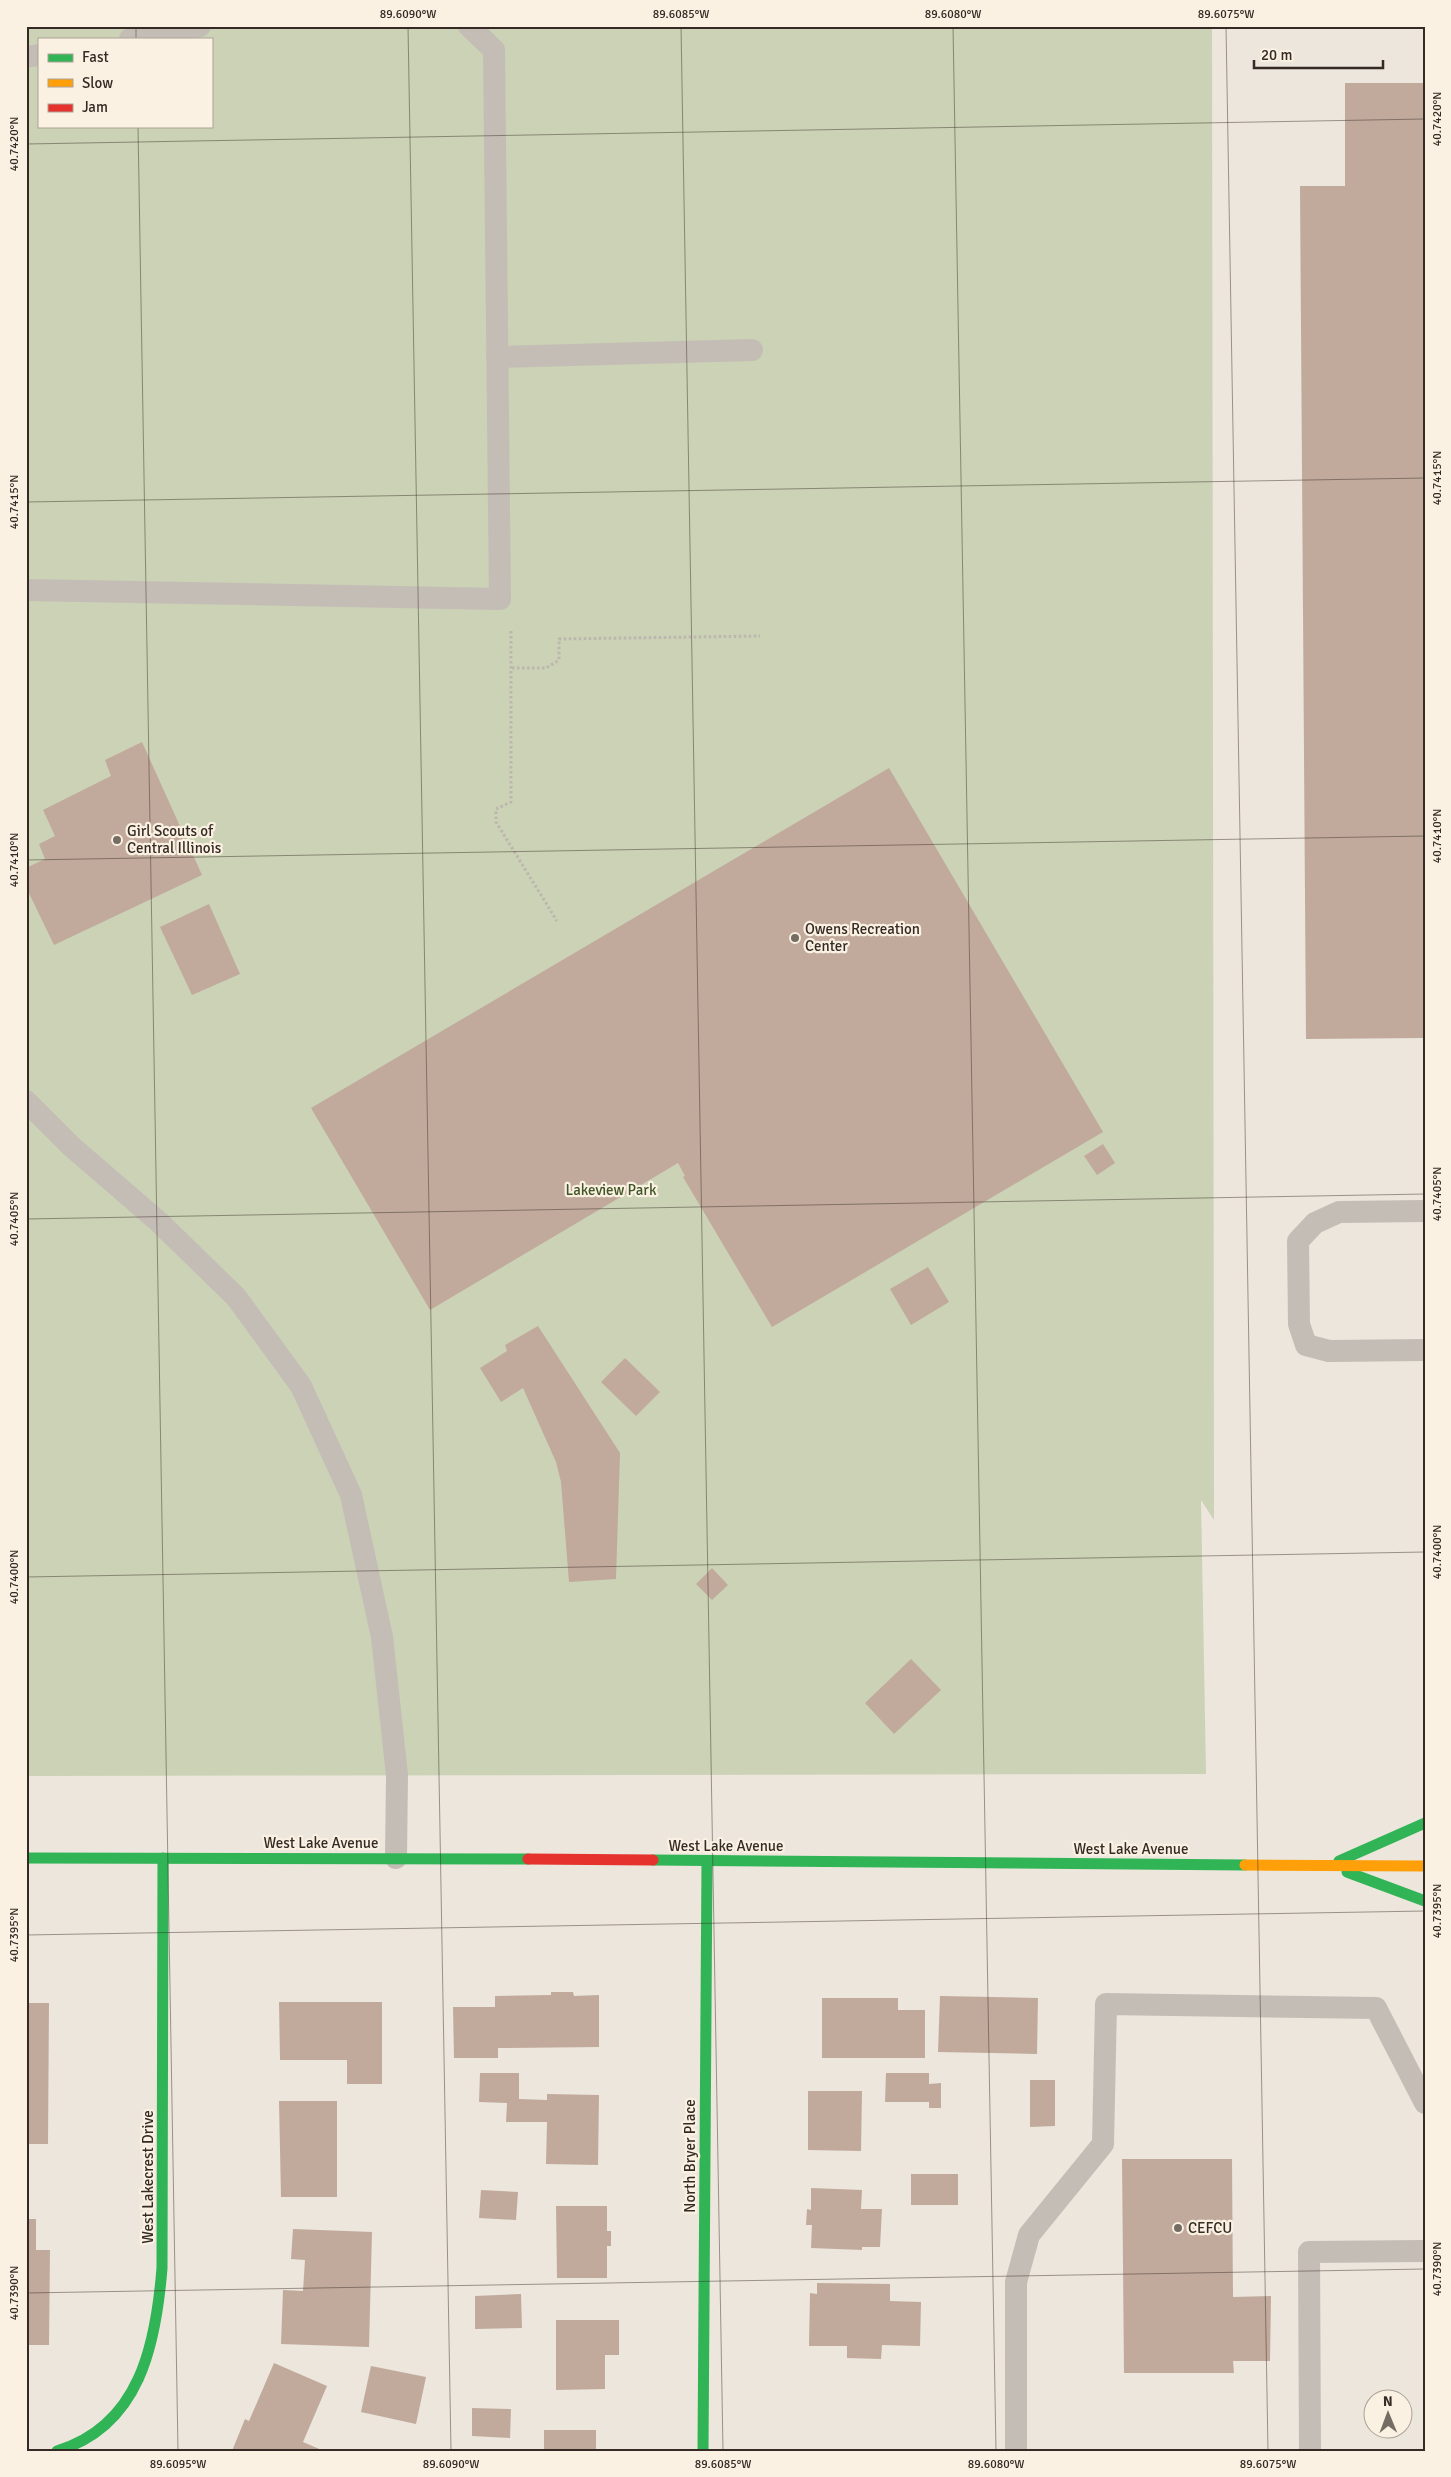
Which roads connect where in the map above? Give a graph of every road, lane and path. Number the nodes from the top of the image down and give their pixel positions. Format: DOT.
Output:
graph roads {
  1 [pos="200,26"];
  2 [pos="469,26"];
  3 [pos="135,38"];
  4 [pos="752,350"];
  5 [pos="497,357"];
  6 [pos="26,590"];
  7 [pos="760,636"];
  8 [pos="512,658"];
  9 [pos="512,668"];
  10 [pos="557,921"];
  11 [pos="26,1101"];
  12 [pos="1425,1211"];
  13 [pos="1425,1350"];
  14 [pos="1425,1823"];
  15 [pos="26,1858"];
  16 [pos="163,1858"];
  17 [pos="396,1858"];
  18 [pos="707,1861"];
  19 [pos="1329,1865"];
  20 [pos="1425,1866"];
  21 [pos="1425,1901"];
  22 [pos="1425,2103"];
  23 [pos="1425,2251"];
  24 [pos="57,2451"];
  25 [pos="703,2451"];
  26 [pos="1016,2451"];
  27 [pos="1310,2451"];
  1 -- 3 [label="lane"];
  2 -- 5 [label="lane"];
  4 -- 5 [label="lane"];
  5 -- 6 [label="lane"];
  7 -- 9 [label="path"];
  8 -- 9 [label="path"];
  9 -- 10 [label="path"];
  11 -- 17 [label="lane"];
  12 -- 13 [label="lane"];
  14 -- 19 [label="main road"];
  15 -- 16 [label="main road, West Lake Avenue"];
  16 -- 17 [label="main road, West Lake Avenue"];
  16 -- 24 [label="main road, West Lakecrest Drive"];
  17 -- 18 [label="main road, West Lake Avenue"];
  18 -- 19 [label="main road, West Lake Avenue"];
  18 -- 25 [label="main road, North Bryer Place"];
  19 -- 20 [label="main road, West Lake Avenue"];
  19 -- 21 [label="main road"];
  22 -- 26 [label="lane"];
  23 -- 27 [label="lane"];
}
